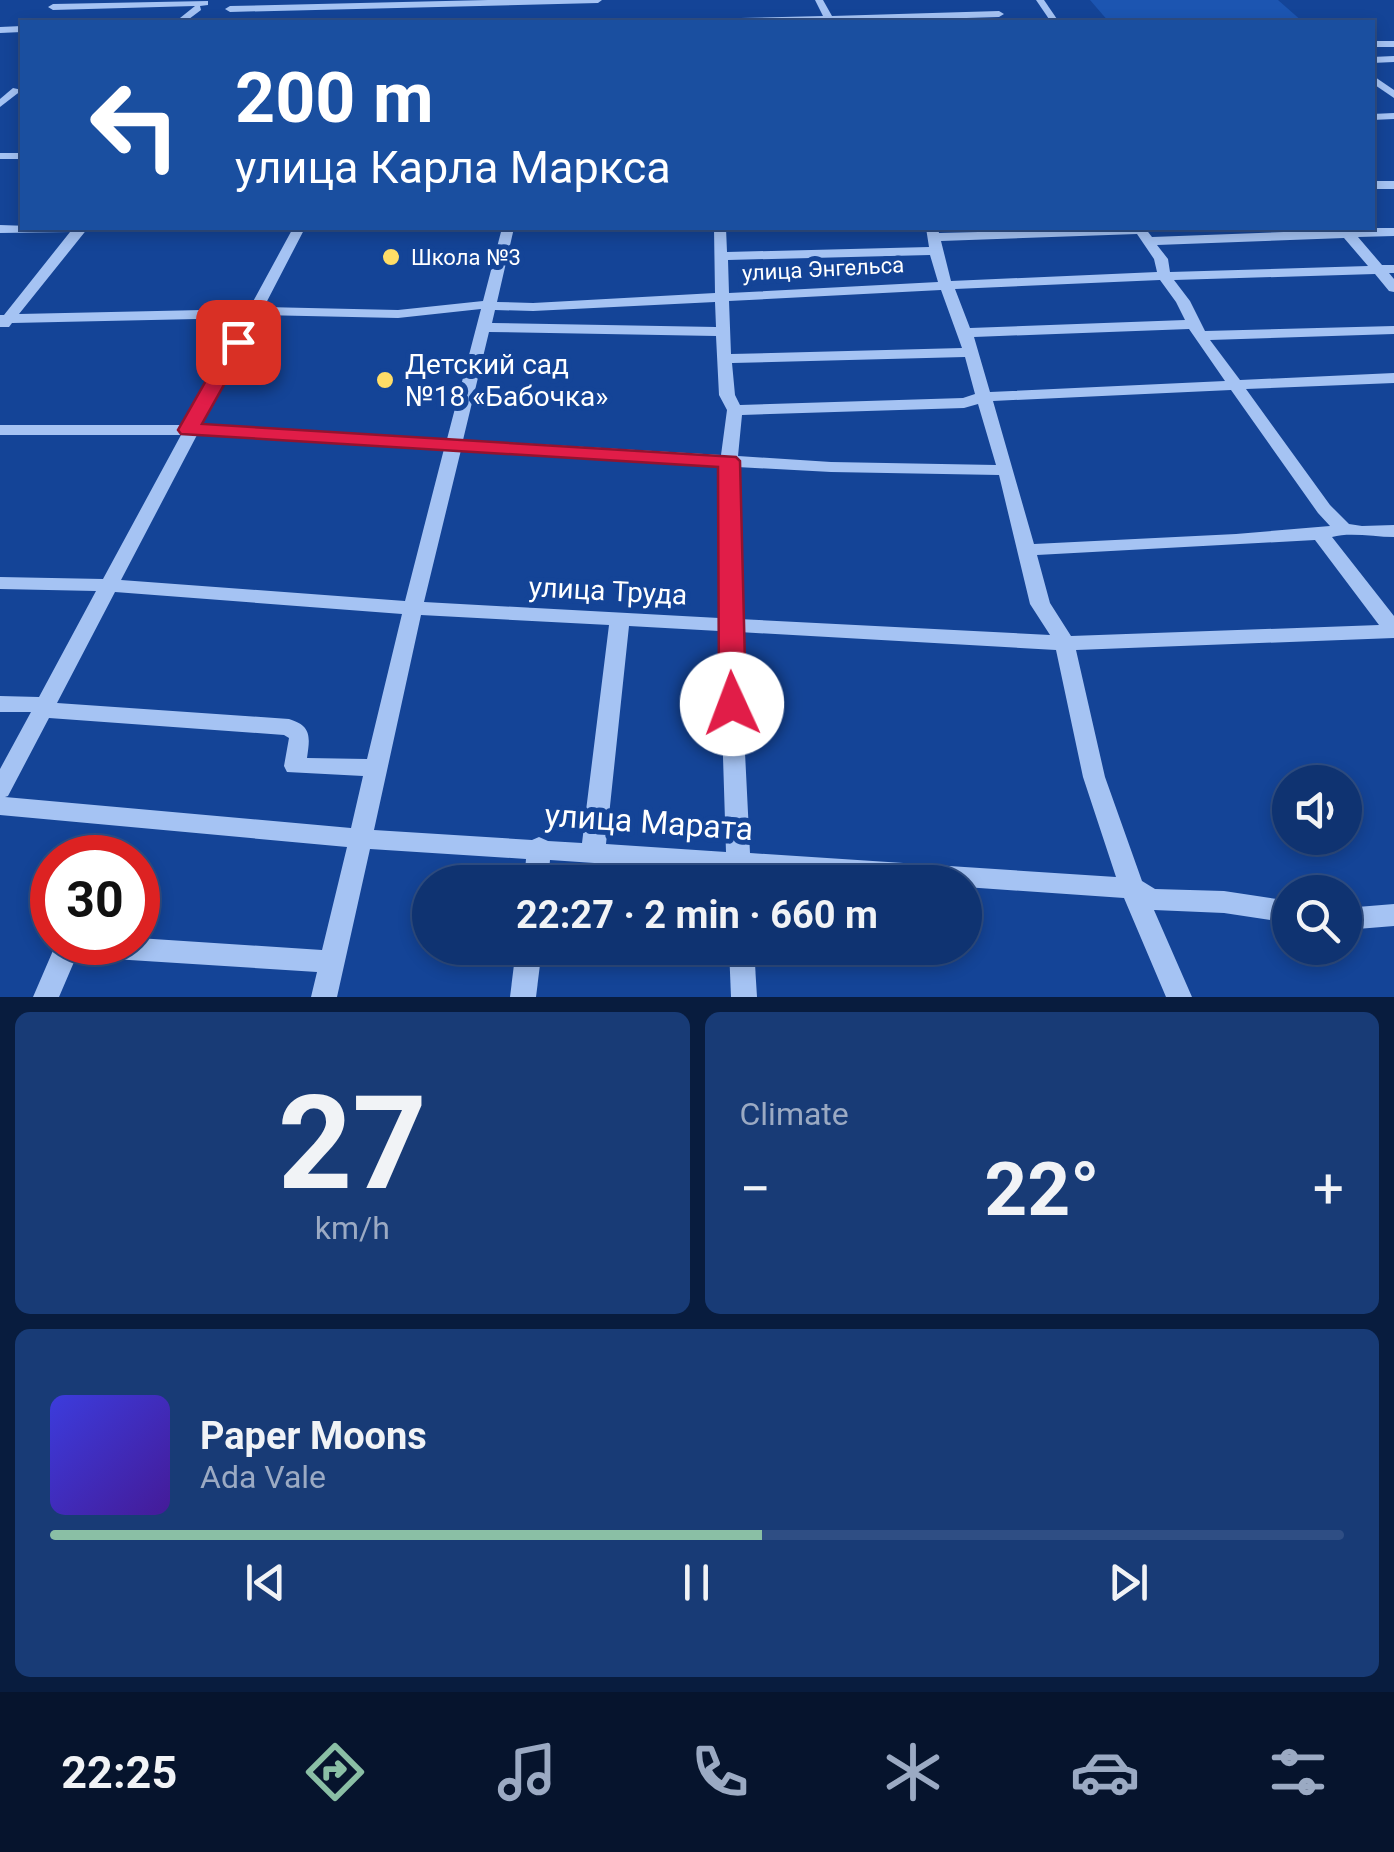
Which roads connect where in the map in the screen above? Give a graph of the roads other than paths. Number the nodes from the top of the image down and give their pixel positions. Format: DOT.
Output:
graph roads {
  1 [pos="598,0"];
  2 [pos="993,0"];
  3 [pos="407,2"];
  4 [pos="203,3"];
  5 [pos="531,5"];
  6 [pos="53,7"];
  7 [pos="230,8"];
  8 [pos="1001,18"];
  9 [pos="182,20"];
  10 [pos="223,20"];
  11 [pos="887,20"];
  12 [pos="0,90"];
  13 [pos="20,90"];
  14 [pos="0,104"];
  15 [pos="79,230"];
  16 [pos="298,230"];
  17 [pos="507,230"];
  18 [pos="720,230"];
  19 [pos="1344,230"];
  20 [pos="1394,232"];
  21 [pos="1142,233"];
  22 [pos="935,238"];
  23 [pos="723,256"];
  24 [pos="1377,269"];
  25 [pos="1394,269"];
  26 [pos="1164,276"];
  27 [pos="949,286"];
  28 [pos="1394,288"];
  29 [pos="722,297"];
  30 [pos="487,304"];
  31 [pos="255,312"];
  32 [pos="3,322"];
  33 [pos="482,327"];
  34 [pos="1197,330"];
  35 [pos="1394,330"];
  36 [pos="724,332"];
  37 [pos="966,342"];
  38 [pos="726,360"];
  39 [pos="1394,378"];
  40 [pos="1235,385"];
  41 [pos="982,397"];
  42 [pos="735,410"];
  43 [pos="0,430"];
  44 [pos="189,430"];
  45 [pos="454,445"];
  46 [pos="729,461"];
  47 [pos="1006,470"];
  48 [pos="1343,528"];
  49 [pos="1394,531"];
  50 [pos="1320,534"];
  51 [pos="1026,550"];
  52 [pos="0,583"];
  53 [pos="106,585"];
  54 [pos="413,608"];
  55 [pos="620,619"];
  56 [pos="729,625"];
  57 [pos="1394,630"];
  58 [pos="1064,643"];
  59 [pos="0,704"];
  60 [pos="43,708"];
  61 [pos="378,768"];
  62 [pos="0,790"];
  63 [pos="0,806"];
  64 [pos="363,835"];
  65 [pos="540,848"];
  66 [pos="593,851"];
  67 [pos="538,865"];
  68 [pos="690,865"];
  69 [pos="738,865"];
  70 [pos="982,882"];
  71 [pos="1132,888"];
  72 [pos="1272,909"];
  73 [pos="1394,915"];
  74 [pos="1362,918"];
  75 [pos="333,962"];
  76 [pos="527,965"];
  77 [pos="743,965"];
  78 [pos="46,997"];
  79 [pos="324,997"];
  80 [pos="524,997"];
  81 [pos="744,997"];
  82 [pos="1179,997"];
  1 -- 5 [label="street"];
  2 -- 8 [label="street"];
  3 -- 5 [label="street"];
  3 -- 7 [label="street"];
  4 -- 6 [label="street"];
  4 -- 7 [label="street"];
  4 -- 9 [label="street"];
  7 -- 10 [label="street"];
  8 -- 11 [label="street"];
  12 -- 13 [label="street"];
  13 -- 14 [label="street"];
  15 -- 32 [label="street"];
  16 -- 31 [label="street"];
  17 -- 30 [label="street"];
  18 -- 23 [label="street"];
  19 -- 20 [label="street"];
  19 -- 21 [label="street"];
  19 -- 24 [label="street"];
  21 -- 22 [label="street"];
  21 -- 26 [label="street"];
  22 -- 23 [label="street"];
  22 -- 27 [label="street"];
  23 -- 29 [label="street"];
  24 -- 25 [label="street, улица Энгельса"];
  24 -- 26 [label="street, улица Энгельса"];
  24 -- 28 [label="street"];
  26 -- 27 [label="street, улица Энгельса"];
  26 -- 34 [label="street"];
  27 -- 29 [label="street, улица Энгельса"];
  27 -- 37 [label="street"];
  29 -- 30 [label="street, улица Энгельса"];
  29 -- 36 [label="street"];
  30 -- 31 [label="street, улица Энгельса"];
  30 -- 33 [label="street"];
  31 -- 32 [label="street, улица Энгельса"];
  31 -- 44 [label="street"];
  33 -- 36 [label="street"];
  33 -- 45 [label="street"];
  34 -- 35 [label="street"];
  34 -- 37 [label="street"];
  34 -- 40 [label="street"];
  36 -- 38 [label="street"];
  37 -- 38 [label="street"];
  37 -- 41 [label="street"];
  38 -- 42 [label="street"];
  39 -- 40 [label="street"];
  40 -- 41 [label="street"];
  40 -- 48 [label="street"];
  41 -- 42 [label="street"];
  41 -- 47 [label="street"];
  42 -- 46 [label="street"];
  43 -- 44 [label="street"];
  44 -- 45 [label="street"];
  44 -- 53 [label="street"];
  45 -- 46 [label="street"];
  45 -- 54 [label="street"];
  46 -- 47 [label="street"];
  46 -- 56 [label="street"];
  47 -- 51 [label="street"];
  48 -- 49 [label="street"];
  48 -- 50 [label="street"];
  50 -- 51 [label="street"];
  50 -- 57 [label="street"];
  51 -- 58 [label="street"];
  52 -- 53 [label="street, улица Труда"];
  53 -- 54 [label="street, улица Труда"];
  53 -- 60 [label="street"];
  54 -- 55 [label="street, улица Труда"];
  54 -- 61 [label="street"];
  55 -- 56 [label="street, улица Труда"];
  55 -- 66 [label="street"];
  56 -- 58 [label="street, улица Труда"];
  56 -- 69 [label="street"];
  57 -- 58 [label="street, улица Труда"];
  58 -- 71 [label="street"];
  59 -- 60 [label="street"];
  60 -- 61 [label="street"];
  60 -- 62 [label="street"];
  61 -- 64 [label="street"];
  63 -- 64 [label="street, улица Марата"];
  64 -- 65 [label="street, улица Марата"];
  64 -- 75 [label="street"];
  65 -- 66 [label="street, улица Марата"];
  65 -- 67 [label="street"];
  66 -- 68 [label="street, улица Марата"];
  70 -- 71 [label="street, улица Марата"];
  71 -- 72 [label="street, улица Марата"];
  71 -- 82 [label="street"];
  73 -- 74 [label="street"];
  75 -- 78 [label="street"];
  75 -- 79 [label="street"];
  76 -- 80 [label="street"];
  77 -- 81 [label="street"];
}
